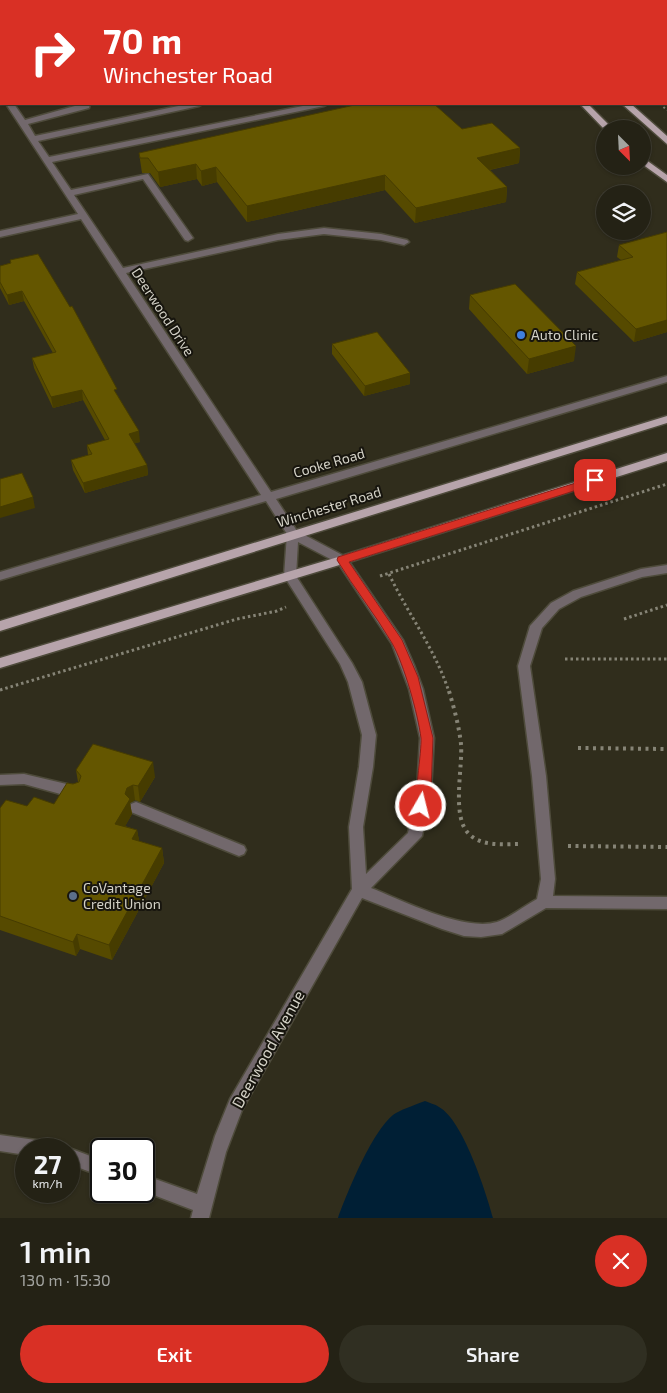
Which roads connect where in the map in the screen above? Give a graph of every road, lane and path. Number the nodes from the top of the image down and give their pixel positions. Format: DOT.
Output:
graph roads {
  1 [pos="11,105"];
  2 [pos="86,105"];
  3 [pos="194,105"];
  4 [pos="319,105"];
  5 [pos="585,105"];
  6 [pos="627,105"];
  7 [pos="599,120"];
  8 [pos="23,123"];
  9 [pos="34,138"];
  10 [pos="667,141"];
  11 [pos="48,160"];
  12 [pos="651,166"];
  13 [pos="667,179"];
  14 [pos="70,193"];
  15 [pos="84,215"];
  16 [pos="0,234"];
  17 [pos="188,238"];
  18 [pos="404,242"];
  19 [pos="120,272"];
  20 [pos="667,379"];
  21 [pos="667,419"];
  22 [pos="667,457"];
  23 [pos="268,497"];
  24 [pos="293,534"];
  25 [pos="342,560"];
  26 [pos="667,569"];
  27 [pos="388,573"];
  28 [pos="0,576"];
  29 [pos="290,576"];
  30 [pos="667,605"];
  31 [pos="624,619"];
  32 [pos="0,626"];
  33 [pos="565,659"];
  34 [pos="667,659"];
  35 [pos="0,663"];
  36 [pos="578,748"];
  37 [pos="667,749"];
  38 [pos="0,780"];
  39 [pos="75,792"];
  40 [pos="136,808"];
  41 [pos="545,845"];
  42 [pos="667,846"];
  43 [pos="239,850"];
  44 [pos="359,890"];
  45 [pos="544,902"];
  46 [pos="667,903"];
  47 [pos="0,1142"];
  48 [pos="15,1144"];
  49 [pos="155,1188"];
  50 [pos="202,1211"];
  1 -- 8 [label="street, Deerwood Drive"];
  2 -- 8 [label="street"];
  3 -- 9 [label="street"];
  4 -- 11 [label="street"];
  5 -- 7 [label="main road"];
  6 -- 10 [label="main road"];
  8 -- 9 [label="street, Deerwood Drive"];
  9 -- 11 [label="street, Deerwood Drive"];
  11 -- 14 [label="street, Deerwood Drive"];
  12 -- 13 [label="main road"];
  14 -- 15 [label="street, Deerwood Drive"];
  14 -- 17 [label="street"];
  15 -- 16 [label="street"];
  15 -- 19 [label="street, Deerwood Drive"];
  18 -- 19 [label="street"];
  19 -- 23 [label="street, Deerwood Drive"];
  20 -- 23 [label="street, Cooke Road"];
  21 -- 24 [label="main road, Winchester Road"];
  22 -- 25 [label="main road"];
  23 -- 24 [label="street, Deerwood Drive"];
  23 -- 28 [label="street, Cooke Road"];
  24 -- 25 [label="street, Deerwood Avenue"];
  24 -- 29 [label="street"];
  24 -- 32 [label="main road, Winchester Road"];
  25 -- 29 [label="main road"];
  25 -- 44 [label="street, Deerwood Avenue"];
  26 -- 41 [label="street"];
  27 -- 41 [label="path"];
  29 -- 35 [label="main road"];
  29 -- 44 [label="street"];
  30 -- 31 [label="path"];
  33 -- 34 [label="path"];
  36 -- 37 [label="path"];
  38 -- 39 [label="street"];
  40 -- 43 [label="street"];
  41 -- 42 [label="path"];
  41 -- 45 [label="street"];
  44 -- 45 [label="street"];
  44 -- 50 [label="street, Deerwood Avenue"];
  45 -- 46 [label="street"];
  47 -- 48 [label="street"];
  49 -- 50 [label="street"];
}
